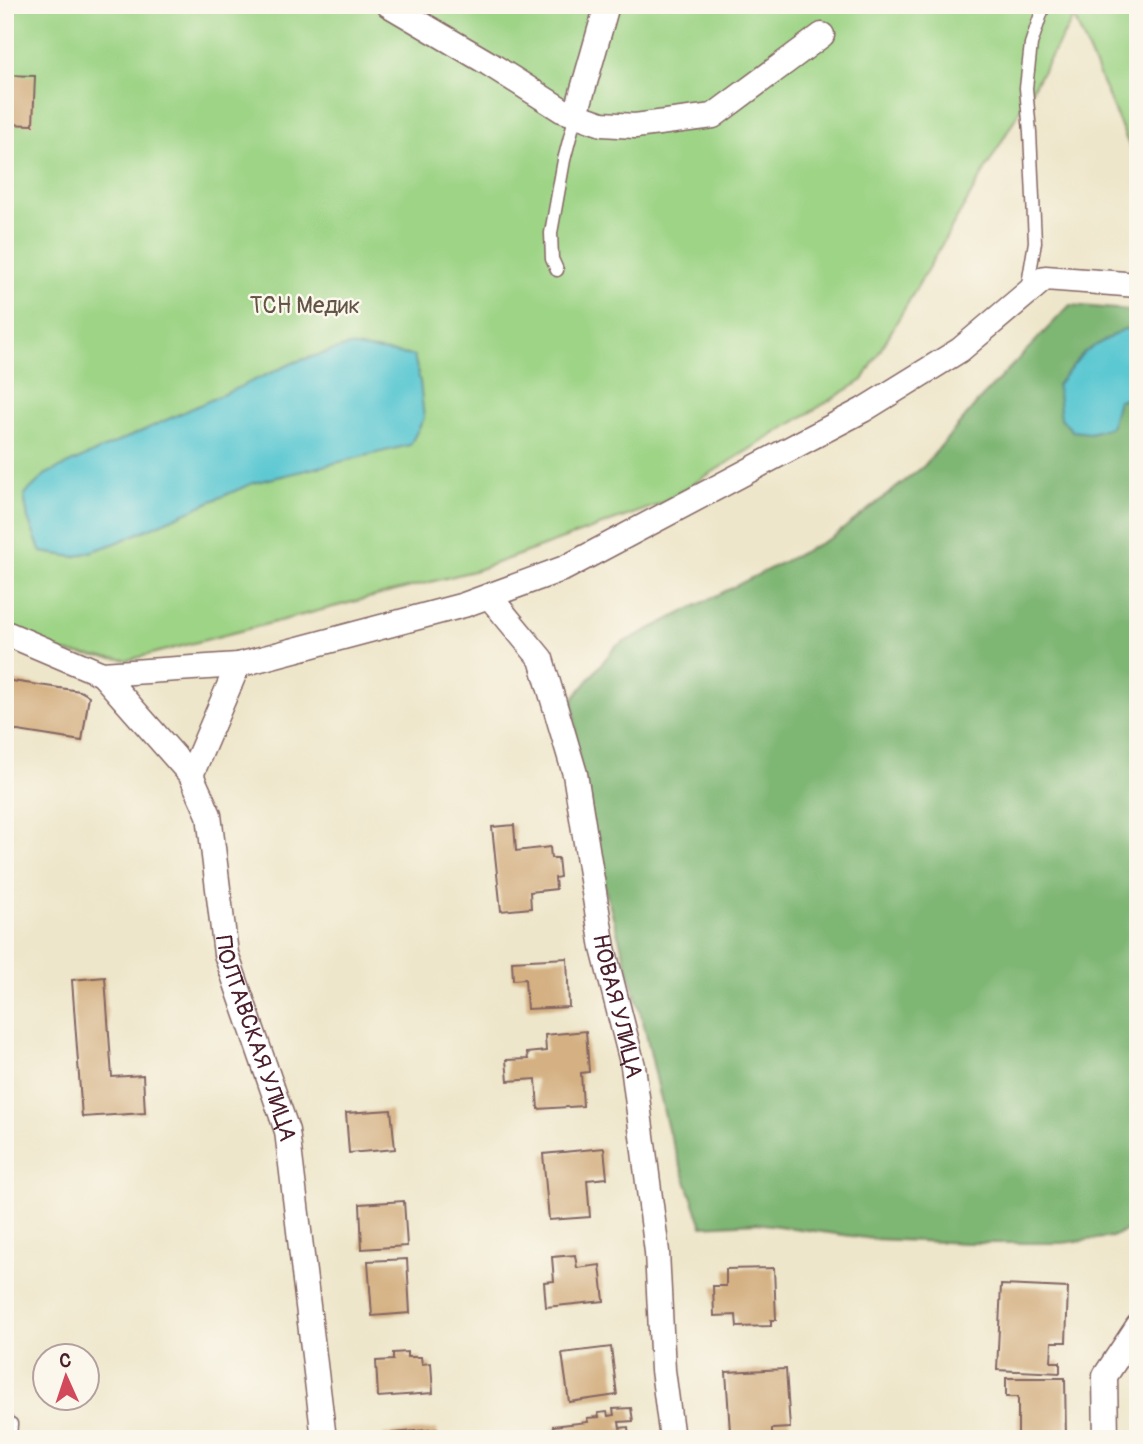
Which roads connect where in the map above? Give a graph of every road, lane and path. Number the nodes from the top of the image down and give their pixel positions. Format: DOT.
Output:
graph roads {
  1 [pos="389,5"];
  2 [pos="607,5"];
  3 [pos="1044,5"];
  4 [pos="822,35"];
  5 [pos="576,114"];
  6 [pos="557,271"];
  7 [pos="1138,285"];
  8 [pos="1026,294"];
  9 [pos="489,596"];
  10 [pos="5,634"];
  11 [pos="238,665"];
  12 [pos="102,674"];
  13 [pos="191,775"];
  14 [pos="1138,1326"];
  15 [pos="5,1421"];
  16 [pos="10,1439"];
  17 [pos="324,1439"];
  18 [pos="672,1439"];
  19 [pos="1106,1439"];
  1 -- 5 [label="street"];
  2 -- 5 [label="street"];
  3 -- 8 [label="lane"];
  4 -- 5 [label="street"];
  5 -- 6 [label="lane"];
  7 -- 8 [label="street"];
  8 -- 9 [label="street"];
  9 -- 11 [label="street"];
  9 -- 18 [label="street, НОВАЯ УЛИЦА"];
  10 -- 12 [label="street"];
  11 -- 12 [label="street"];
  11 -- 13 [label="street"];
  12 -- 13 [label="street, ПОЛТАВСКАЯ УЛИЦА"];
  13 -- 17 [label="street, ПОЛТАВСКАЯ УЛИЦА"];
  14 -- 19 [label="street"];
  15 -- 16 [label="lane"];
}
